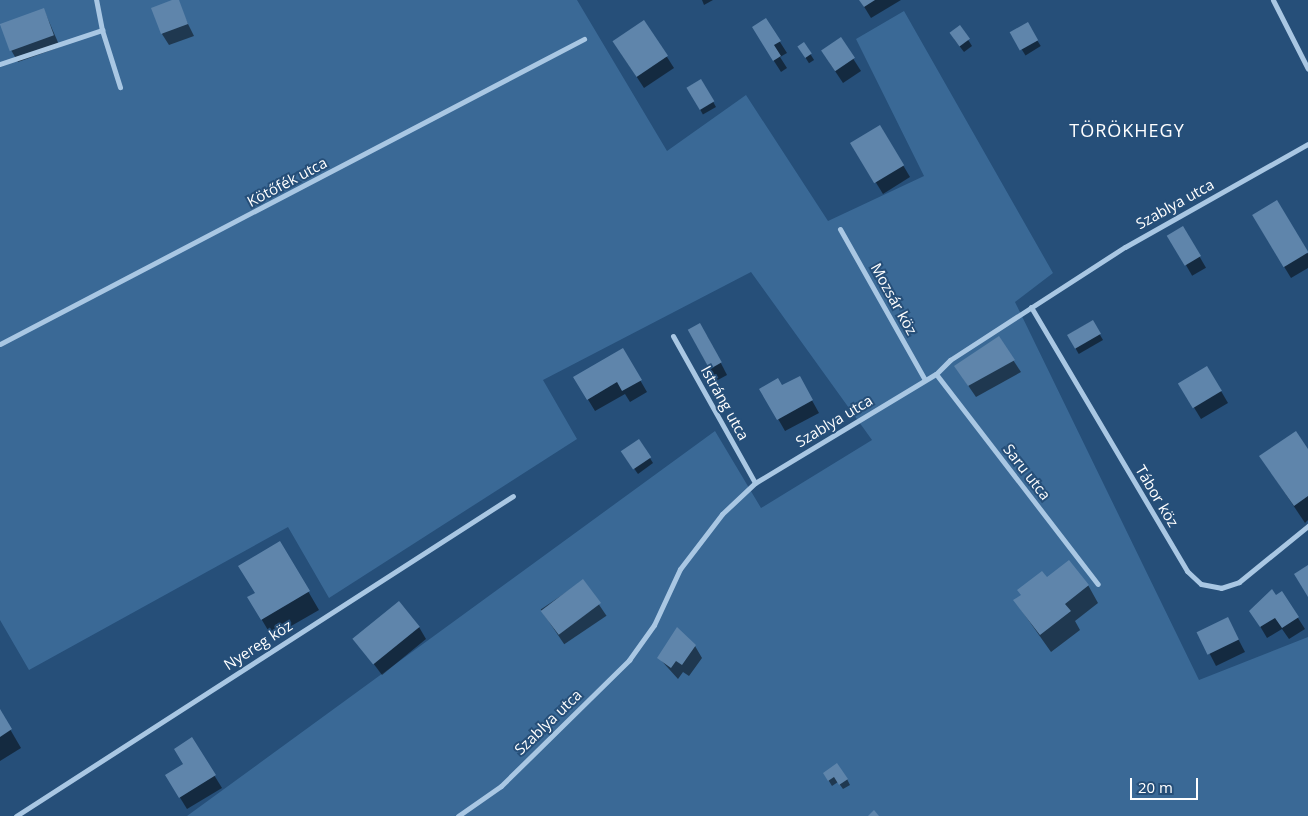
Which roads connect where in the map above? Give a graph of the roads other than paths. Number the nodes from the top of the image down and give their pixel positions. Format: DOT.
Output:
graph roads {
  1 [pos="96,0"];
  2 [pos="1273,0"];
  3 [pos="102,30"];
  4 [pos="584,40"];
  5 [pos="0,64"];
  6 [pos="1308,69"];
  7 [pos="120,87"];
  8 [pos="1308,144"];
  9 [pos="840,229"];
  10 [pos="1031,307"];
  11 [pos="673,336"];
  12 [pos="0,344"];
  13 [pos="936,374"];
  14 [pos="925,380"];
  15 [pos="755,483"];
  16 [pos="513,496"];
  17 [pos="1308,526"];
  18 [pos="1098,584"];
  19 [pos="16,816"];
  20 [pos="458,816"];
  1 -- 3 [label="street"];
  2 -- 6 [label="street"];
  3 -- 5 [label="street"];
  3 -- 7 [label="street"];
  4 -- 12 [label="street, Kötőfék utca"];
  8 -- 10 [label="street, Szablya utca"];
  9 -- 14 [label="street, Mozsár köz"];
  10 -- 13 [label="street, Szablya utca"];
  10 -- 17 [label="street, Tábor köz"];
  11 -- 15 [label="street, Istráng utca"];
  13 -- 14 [label="street, Szablya utca"];
  13 -- 18 [label="street, Saru utca"];
  14 -- 15 [label="street, Szablya utca"];
  15 -- 20 [label="street, Szablya utca"];
  16 -- 19 [label="street, Nyereg köz"];
}
